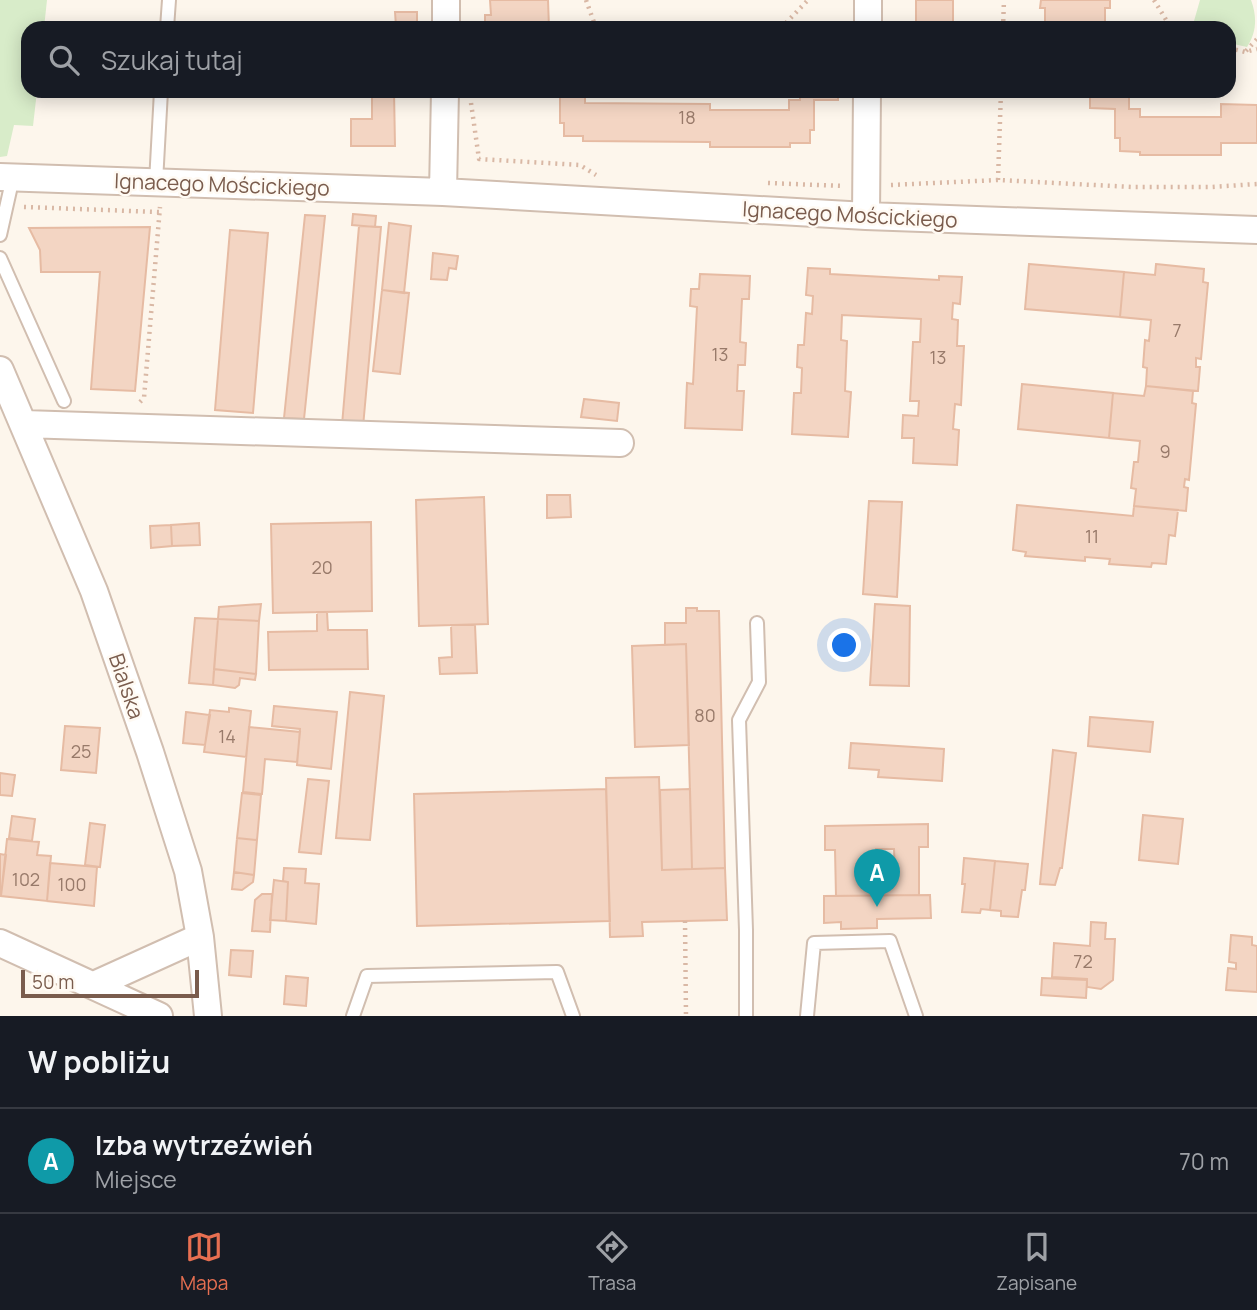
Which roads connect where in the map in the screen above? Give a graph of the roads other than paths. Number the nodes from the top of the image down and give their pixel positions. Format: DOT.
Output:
graph roads {
  1 [pos="170,0"];
  2 [pos="446,0"];
  3 [pos="868,0"];
  4 [pos="168,21"];
  5 [pos="446,21"];
  6 [pos="868,21"];
  7 [pos="161,98"];
  8 [pos="445,98"];
  9 [pos="867,98"];
  10 [pos="6,177"];
  11 [pos="158,182"];
  12 [pos="443,191"];
  13 [pos="866,216"];
  14 [pos="1257,230"];
  15 [pos="0,235"];
  16 [pos="0,258"];
  17 [pos="0,370"];
  18 [pos="64,401"];
  19 [pos="24,424"];
  20 [pos="620,443"];
  21 [pos="757,623"];
  22 [pos="200,937"];
  23 [pos="0,943"];
  24 [pos="94,985"];
  25 [pos="159,1016"];
  26 [pos="208,1016"];
  27 [pos="353,1016"];
  28 [pos="573,1016"];
  29 [pos="746,1016"];
  30 [pos="807,1016"];
  31 [pos="916,1016"];
  1 -- 4 [label="lane"];
  2 -- 5 [label="street"];
  3 -- 6 [label="street"];
  7 -- 11 [label="lane"];
  8 -- 12 [label="street"];
  9 -- 13 [label="street"];
  10 -- 11 [label="street, Ignacego Mościckiego"];
  10 -- 15 [label="lane"];
  11 -- 12 [label="street, Ignacego Mościckiego"];
  12 -- 13 [label="street, Ignacego Mościckiego"];
  13 -- 14 [label="street, Ignacego Mościckiego"];
  16 -- 18 [label="lane"];
  17 -- 19 [label="street, Bialska"];
  19 -- 20 [label="street"];
  19 -- 22 [label="street, Bialska"];
  21 -- 29 [label="lane"];
  22 -- 24 [label="street"];
  22 -- 26 [label="street, Bialska"];
  23 -- 24 [label="street"];
  24 -- 25 [label="street"];
  27 -- 28 [label="lane"];
  30 -- 31 [label="lane"];
}
